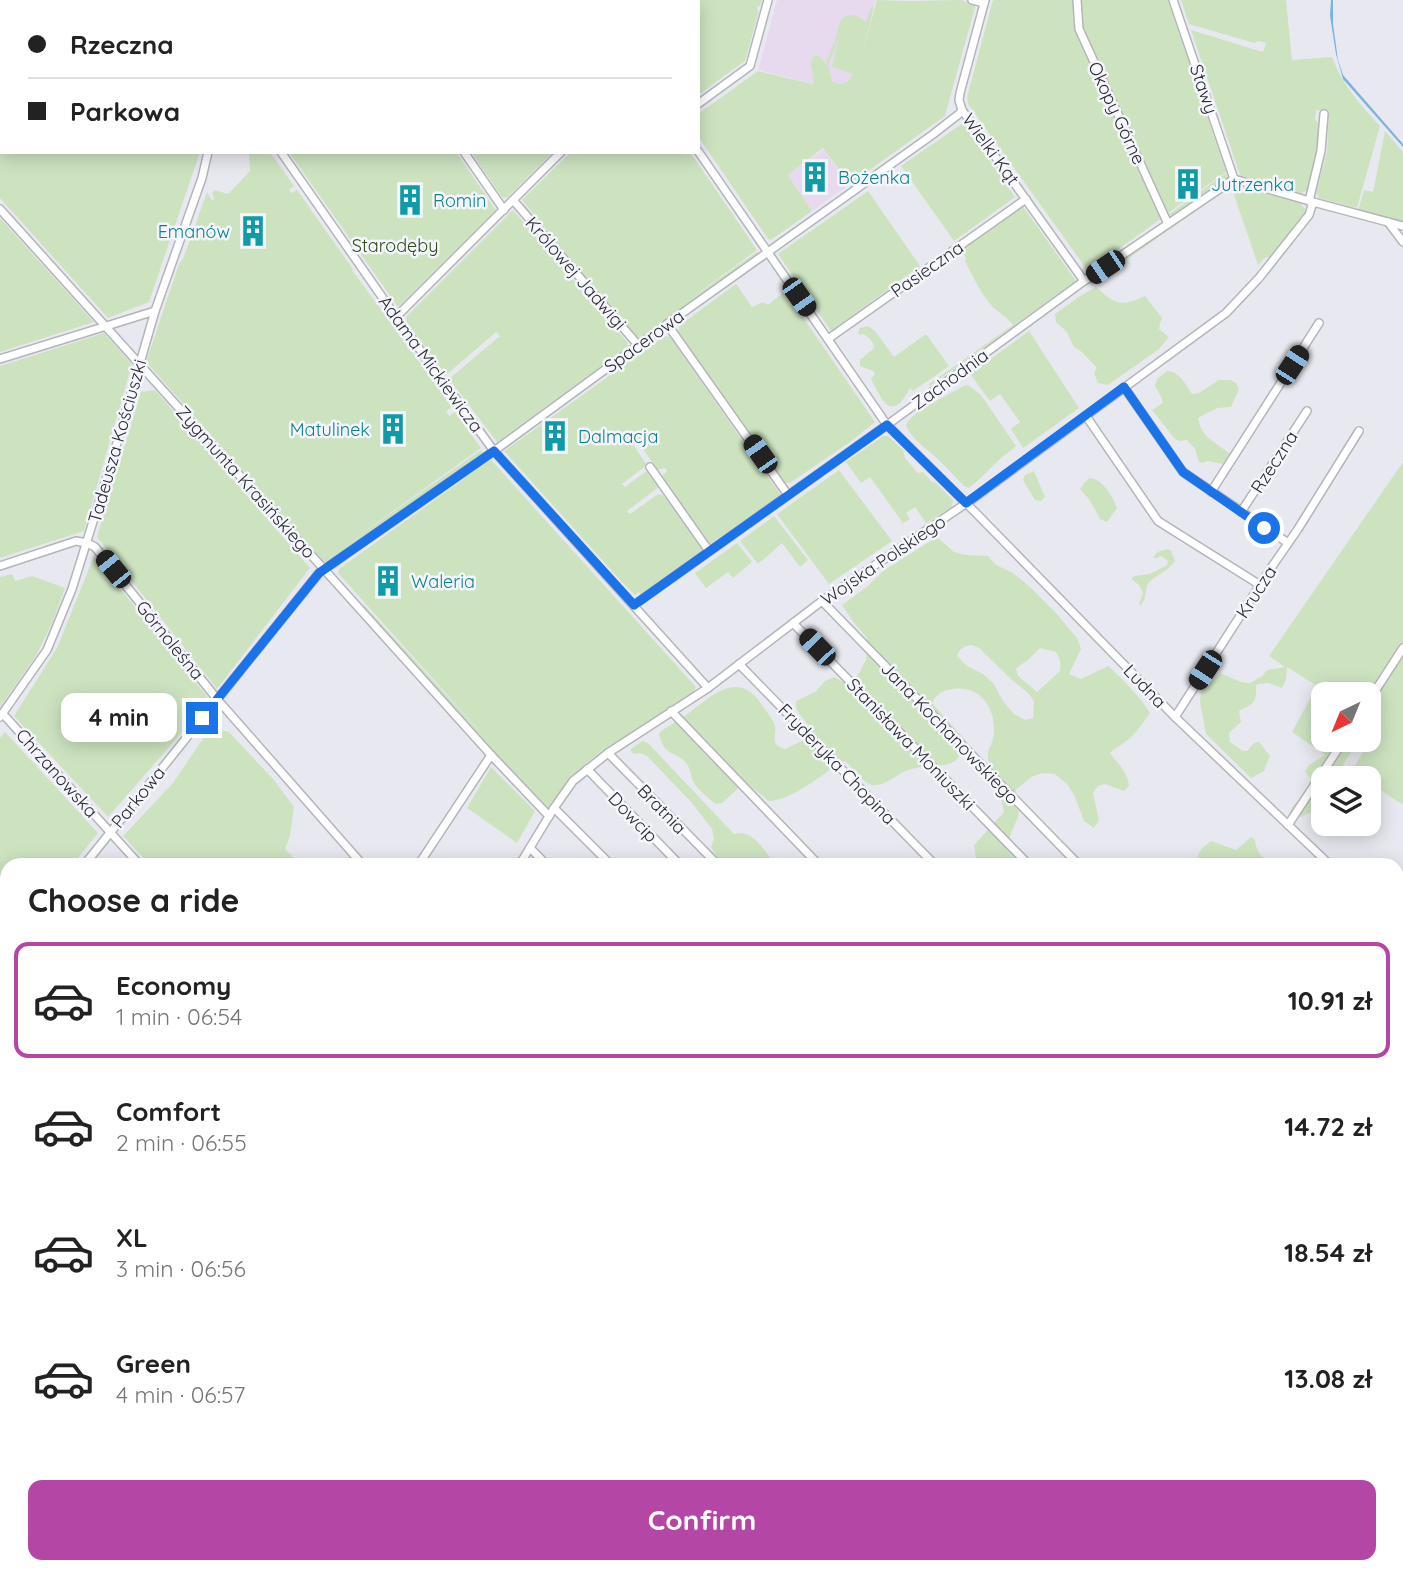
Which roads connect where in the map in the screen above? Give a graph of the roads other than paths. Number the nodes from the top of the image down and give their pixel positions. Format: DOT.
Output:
graph roads {
  1 [pos="768,0"];
  2 [pos="972,0"];
  3 [pos="1077,0"];
  4 [pos="1173,0"];
  5 [pos="985,2"];
  6 [pos="700,103"];
  7 [pos="962,110"];
  8 [pos="1324,114"];
  9 [pos="208,154"];
  10 [pos="282,154"];
  11 [pos="465,154"];
  12 [pos="559,154"];
  13 [pos="700,154"];
  14 [pos="1234,179"];
  15 [pos="1026,199"];
  16 [pos="513,201"];
  17 [pos="1311,202"];
  18 [pos="0,209"];
  19 [pos="504,210"];
  20 [pos="1388,221"];
  21 [pos="1168,224"];
  22 [pos="1403,226"];
  23 [pos="1403,242"];
  24 [pos="768,252"];
  25 [pos="1084,281"];
  26 [pos="155,311"];
  27 [pos="396,317"];
  28 [pos="1318,323"];
  29 [pos="667,324"];
  30 [pos="105,325"];
  31 [pos="828,339"];
  32 [pos="638,345"];
  33 [pos="0,359"];
  34 [pos="139,363"];
  35 [pos="1124,387"];
  36 [pos="1307,411"];
  37 [pos="1086,416"];
  38 [pos="887,425"];
  39 [pos="1359,431"];
  40 [pos="494,451"];
  41 [pos="650,467"];
  42 [pos="1211,492"];
  43 [pos="788,495"];
  44 [pos="966,503"];
  45 [pos="1241,512"];
  46 [pos="87,543"];
  47 [pos="1287,543"];
  48 [pos="709,551"];
  49 [pos="0,566"];
  50 [pos="325,569"];
  51 [pos="1260,584"];
  52 [pos="822,601"];
  53 [pos="634,605"];
  54 [pos="793,623"];
  55 [pos="1403,648"];
  56 [pos="739,664"];
  57 [pos="1381,682"];
  58 [pos="708,688"];
  59 [pos="217,699"];
  60 [pos="671,711"];
  61 [pos="1,715"];
  62 [pos="1175,717"];
  63 [pos="1336,752"];
  64 [pos="608,753"];
  65 [pos="491,755"];
  66 [pos="587,769"];
  67 [pos="554,808"];
  68 [pos="549,816"];
  69 [pos="1288,825"];
  70 [pos="110,832"];
  71 [pos="530,848"];
  72 [pos="90,858"];
  73 [pos="134,858"];
  74 [pos="357,858"];
  75 [pos="423,858"];
  76 [pos="524,858"];
  77 [pos="540,858"];
  78 [pos="604,858"];
  79 [pos="673,858"];
  80 [pos="711,858"];
  81 [pos="812,858"];
  82 [pos="928,858"];
  83 [pos="1022,858"];
  84 [pos="1072,858"];
  85 [pos="1323,858"];
  1 -- 6 [label="street"];
  2 -- 5 [label="street"];
  3 -- 21 [label="street, Okopy Górne"];
  4 -- 14 [label="street, Stawy"];
  5 -- 7 [label="street, Wielki Kąt"];
  7 -- 15 [label="street, Wielki Kąt"];
  7 -- 24 [label="street, Spacerowa"];
  8 -- 17 [label="street, Wojska Polskiego"];
  9 -- 26 [label="street, Tadeusza Kościuszki"];
  10 -- 27 [label="street, Adama Mickiewicza"];
  11 -- 19 [label="street, Królowej Jadwigi"];
  12 -- 16 [label="street"];
  13 -- 24 [label="street, Ludna"];
  14 -- 17 [label="street"];
  14 -- 21 [label="street, Zachodnia"];
  15 -- 25 [label="street, Wielki Kąt"];
  15 -- 31 [label="street, Pasieczna"];
  16 -- 19 [label="street"];
  16 -- 32 [label="street, Królowej Jadwigi"];
  17 -- 20 [label="street"];
  17 -- 35 [label="street, Wojska Polskiego"];
  18 -- 30 [label="street, Zygmunta Krasińskiego"];
  19 -- 27 [label="street"];
  20 -- 22 [label="street"];
  20 -- 23 [label="street"];
  21 -- 25 [label="street, Zachodnia"];
  24 -- 29 [label="street, Spacerowa"];
  24 -- 31 [label="street, Ludna"];
  25 -- 38 [label="street, Zachodnia"];
  26 -- 30 [label="street"];
  26 -- 34 [label="street, Tadeusza Kościuszki"];
  27 -- 40 [label="street, Adama Mickiewicza"];
  28 -- 42 [label="street"];
  29 -- 32 [label="street, Spacerowa"];
  29 -- 43 [label="street"];
  30 -- 33 [label="street"];
  30 -- 34 [label="street, Zygmunta Krasińskiego"];
  31 -- 38 [label="street, Ludna"];
  32 -- 40 [label="street, Spacerowa"];
  34 -- 46 [label="street, Tadeusza Kościuszki"];
  34 -- 50 [label="street, Zygmunta Krasińskiego"];
  35 -- 37 [label="street, Wojska Polskiego"];
  35 -- 42 [label="street, Rzeczna"];
  36 -- 45 [label="street, Rzeczna"];
  37 -- 44 [label="street, Wojska Polskiego"];
  37 -- 51 [label="street"];
  38 -- 43 [label="street, Zachodnia"];
  38 -- 44 [label="street, Ludna"];
  39 -- 47 [label="street, Krucza"];
  40 -- 50 [label="street, Spacerowa"];
  40 -- 53 [label="street, Adama Mickiewicza"];
  41 -- 48 [label="street"];
  42 -- 45 [label="street, Rzeczna"];
  43 -- 48 [label="street, Zachodnia"];
  44 -- 52 [label="street, Wojska Polskiego"];
  44 -- 62 [label="street, Ludna"];
  45 -- 47 [label="street, Rzeczna"];
  46 -- 49 [label="street"];
  46 -- 59 [label="street, Górnoleśna"];
  46 -- 61 [label="street, Tadeusza Kościuszki"];
  47 -- 51 [label="street, Krucza"];
  48 -- 53 [label="street, Zachodnia"];
  50 -- 59 [label="street, Parkowa"];
  50 -- 65 [label="street, Zygmunta Krasińskiego"];
  51 -- 62 [label="street, Krucza"];
  52 -- 54 [label="street, Wojska Polskiego"];
  52 -- 84 [label="street, Jana Kochanowskiego"];
  53 -- 58 [label="street, Adama Mickiewicza"];
  54 -- 56 [label="street, Wojska Polskiego"];
  54 -- 83 [label="street, Stanisława Moniuszki"];
  55 -- 57 [label="street"];
  56 -- 58 [label="street, Wojska Polskiego"];
  56 -- 82 [label="street, Fryderyka Chopina"];
  58 -- 60 [label="street, Wojska Polskiego"];
  59 -- 70 [label="street, Parkowa"];
  59 -- 74 [label="street, Górnoleśna"];
  60 -- 64 [label="street, Wojska Polskiego"];
  60 -- 81 [label="street"];
  61 -- 70 [label="street, Chrzanowska"];
  62 -- 69 [label="street, Ludna"];
  63 -- 69 [label="street"];
  64 -- 66 [label="street, Wojska Polskiego"];
  64 -- 80 [label="street, Bratnia"];
  65 -- 68 [label="street, Zygmunta Krasińskiego"];
  65 -- 75 [label="street"];
  66 -- 67 [label="street, Wojska Polskiego"];
  66 -- 79 [label="street, Dowcip"];
  67 -- 68 [label="street, Wojska Polskiego"];
  67 -- 78 [label="street"];
  68 -- 71 [label="street, Wojska Polskiego"];
  69 -- 85 [label="street, Ludna"];
  70 -- 72 [label="street, Parkowa"];
  70 -- 73 [label="street, Chrzanowska"];
  71 -- 76 [label="street, Wojska Polskiego"];
  71 -- 77 [label="street"];
}
